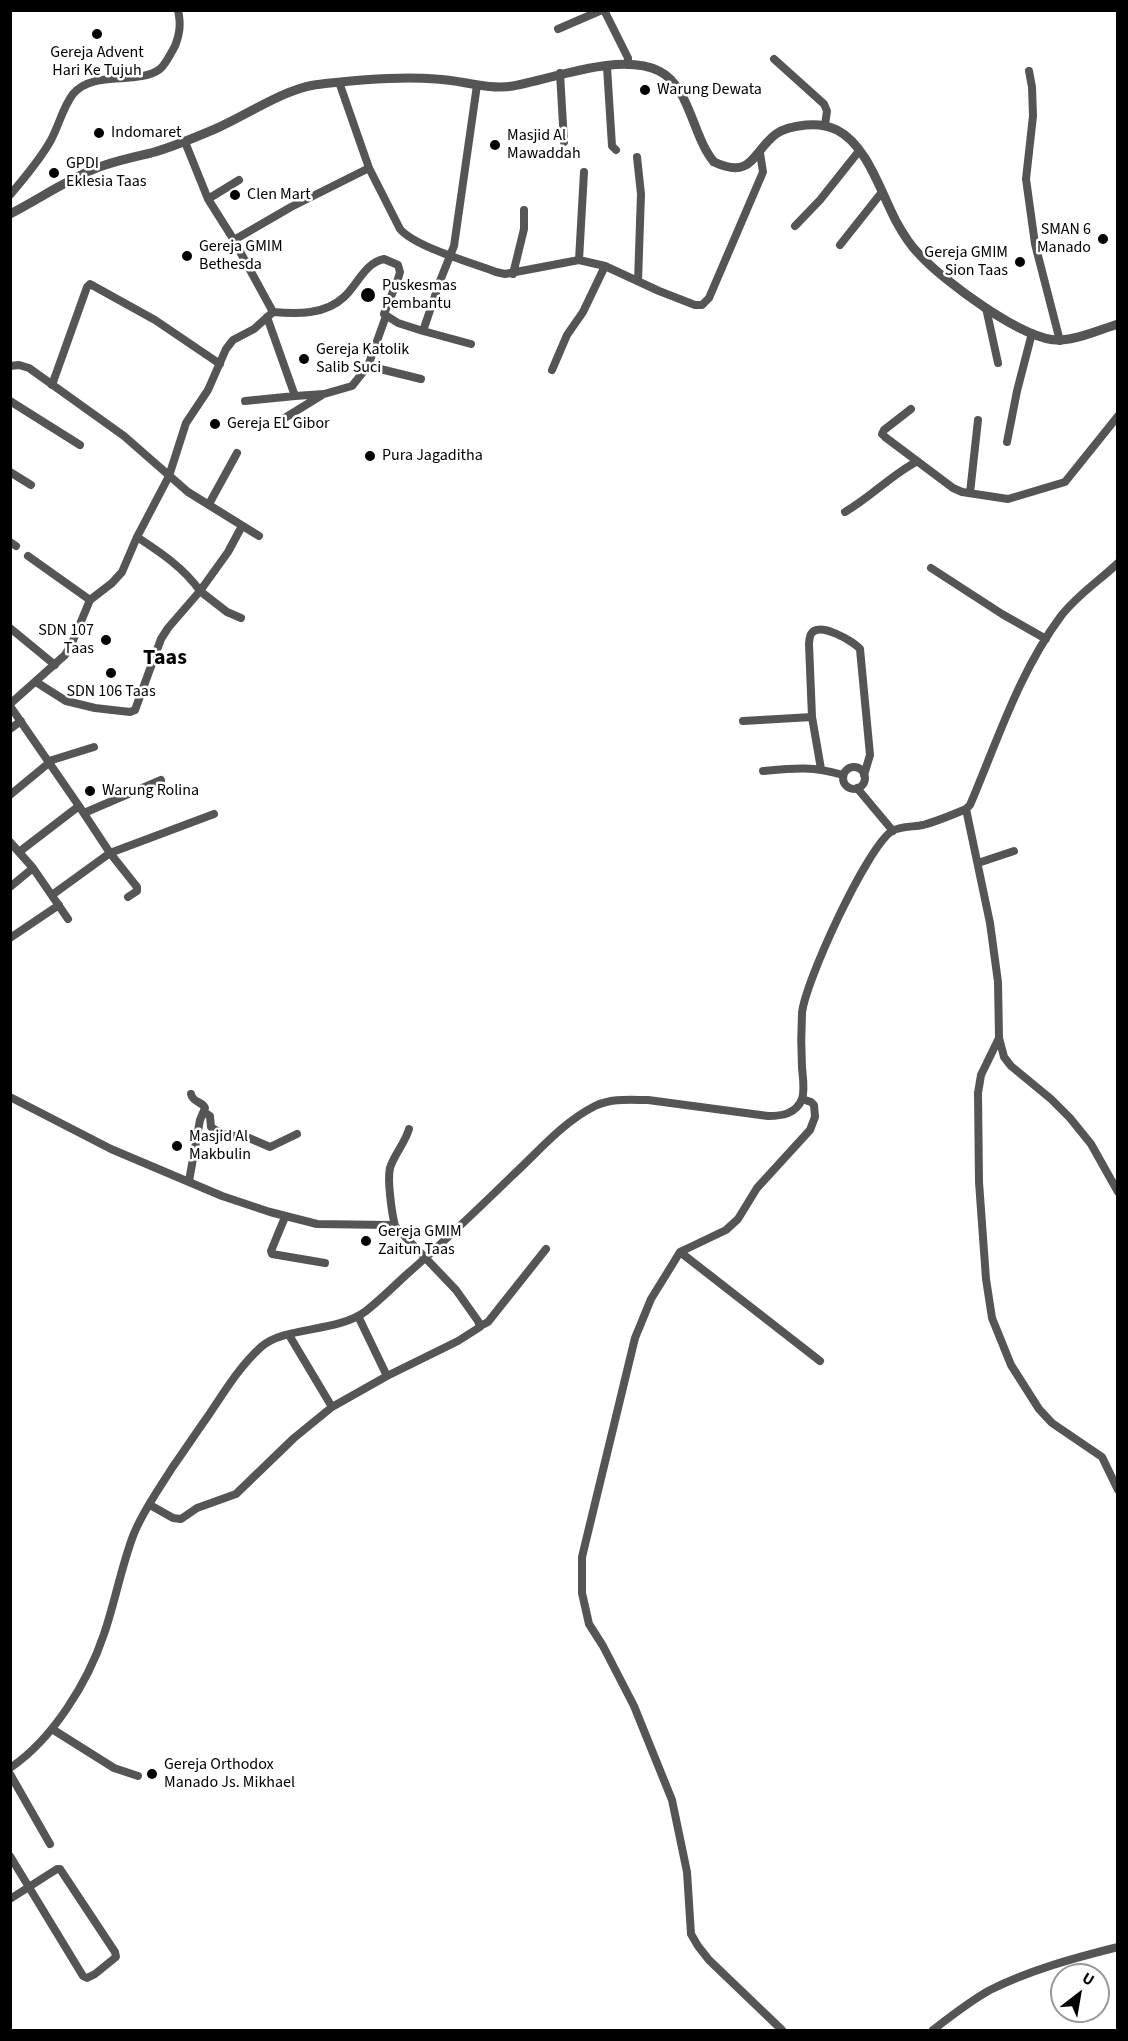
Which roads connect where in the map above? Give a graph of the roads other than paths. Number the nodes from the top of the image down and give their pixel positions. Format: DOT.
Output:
graph roads {
  1 [pos="178,10"];
  2 [pos="603,10"];
  3 [pos="558,29"];
  4 [pos="774,59"];
  5 [pos="628,65"];
  6 [pos="607,67"];
  7 [pos="1029,71"];
  8 [pos="560,73"];
  9 [pos="339,82"];
  10 [pos="477,85"];
  11 [pos="825,125"];
  12 [pos="185,142"];
  13 [pos="564,142"];
  14 [pos="616,150"];
  15 [pos="859,151"];
  16 [pos="760,153"];
  17 [pos="637,157"];
  18 [pos="367,164"];
  19 [pos="584,172"];
  20 [pos="239,180"];
  21 [pos="882,192"];
  22 [pos="10,195"];
  23 [pos="208,199"];
  24 [pos="524,210"];
  25 [pos="10,214"];
  26 [pos="795,226"];
  27 [pos="232,237"];
  28 [pos="840,245"];
  29 [pos="450,255"];
  30 [pos="579,261"];
  31 [pos="605,266"];
  32 [pos="513,274"];
  33 [pos="638,281"];
  34 [pos="986,308"];
  35 [pos="270,314"];
  36 [pos="386,316"];
  37 [pos="1118,324"];
  38 [pos="423,331"];
  39 [pos="1032,333"];
  40 [pos="1060,340"];
  41 [pos="471,344"];
  42 [pos="998,363"];
  43 [pos="220,364"];
  44 [pos="10,366"];
  45 [pos="368,366"];
  46 [pos="552,370"];
  47 [pos="421,379"];
  48 [pos="52,385"];
  49 [pos="324,394"];
  50 [pos="295,396"];
  51 [pos="10,401"];
  52 [pos="245,401"];
  53 [pos="911,409"];
  54 [pos="1118,416"];
  55 [pos="282,419"];
  56 [pos="978,420"];
  57 [pos="1007,442"];
  58 [pos="80,445"];
  59 [pos="237,453"];
  60 [pos="916,462"];
  61 [pos="10,472"];
  62 [pos="169,476"];
  63 [pos="31,485"];
  64 [pos="966,493"];
  65 [pos="208,504"];
  66 [pos="845,512"];
  67 [pos="242,526"];
  68 [pos="259,536"];
  69 [pos="137,537"];
  70 [pos="28,556"];
  71 [pos="1118,563"];
  72 [pos="931,568"];
  73 [pos="200,591"];
  74 [pos="90,600"];
  75 [pos="241,618"];
  76 [pos="10,628"];
  77 [pos="1046,639"];
  78 [pos="55,664"];
  79 [pos="36,682"];
  80 [pos="10,705"];
  81 [pos="812,717"];
  82 [pos="21,721"];
  83 [pos="744,722"];
  84 [pos="10,729"];
  85 [pos="94,747"];
  86 [pos="49,761"];
  87 [pos="821,769"];
  88 [pos="763,771"];
  89 [pos="843,775"];
  90 [pos="864,775"];
  91 [pos="161,780"];
  92 [pos="857,788"];
  93 [pos="10,795"];
  94 [pos="82,809"];
  95 [pos="966,809"];
  96 [pos="214,814"];
  97 [pos="893,831"];
  98 [pos="10,842"];
  99 [pos="1014,851"];
  100 [pos="19,852"];
  101 [pos="110,853"];
  102 [pos="978,863"];
  103 [pos="33,868"];
  104 [pos="10,887"];
  105 [pos="52,895"];
  106 [pos="128,897"];
  107 [pos="59,905"];
  108 [pos="68,919"];
  109 [pos="10,938"];
  110 [pos="999,1038"];
  111 [pos="191,1094"];
  112 [pos="12,1100"];
  113 [pos="802,1100"];
  114 [pos="204,1112"];
  115 [pos="409,1129"];
  116 [pos="297,1134"];
  117 [pos="189,1181"];
  118 [pos="1118,1192"];
  119 [pos="285,1216"];
  120 [pos="395,1226"];
  121 [pos="546,1249"];
  122 [pos="680,1252"];
  123 [pos="424,1259"];
  124 [pos="325,1263"];
  125 [pos="358,1316"];
  126 [pos="480,1326"];
  127 [pos="289,1335"];
  128 [pos="820,1361"];
  129 [pos="387,1376"];
  130 [pos="332,1407"];
  131 [pos="1118,1490"];
  132 [pos="156,1508"];
  133 [pos="52,1729"];
  134 [pos="10,1768"];
  135 [pos="10,1774"];
  136 [pos="138,1776"];
  137 [pos="50,1844"];
  138 [pos="10,1856"];
  139 [pos="29,1887"];
  140 [pos="10,1899"];
  141 [pos="1118,1947"];
  142 [pos="782,2031"];
  143 [pos="933,2031"];
  1 -- 22 [label="street"];
  2 -- 3 [label="street"];
  2 -- 5 [label="street"];
  4 -- 11 [label="street"];
  5 -- 6 [label="street"];
  5 -- 16 [label="street"];
  6 -- 8 [label="street"];
  6 -- 14 [label="street"];
  7 -- 40 [label="street"];
  8 -- 10 [label="street"];
  8 -- 13 [label="street"];
  9 -- 10 [label="street"];
  9 -- 12 [label="street"];
  9 -- 18 [label="street"];
  10 -- 29 [label="street"];
  11 -- 15 [label="street"];
  11 -- 16 [label="street"];
  12 -- 23 [label="street"];
  12 -- 25 [label="street"];
  15 -- 21 [label="street"];
  15 -- 26 [label="street"];
  16 -- 33 [label="street"];
  17 -- 33 [label="street"];
  18 -- 27 [label="street"];
  18 -- 29 [label="street"];
  19 -- 30 [label="street"];
  20 -- 23 [label="street"];
  21 -- 28 [label="street"];
  21 -- 34 [label="street"];
  23 -- 27 [label="street"];
  24 -- 32 [label="street"];
  27 -- 35 [label="street"];
  29 -- 32 [label="street"];
  29 -- 38 [label="street"];
  30 -- 31 [label="street"];
  30 -- 32 [label="street"];
  31 -- 33 [label="street"];
  31 -- 46 [label="street"];
  34 -- 39 [label="street"];
  34 -- 42 [label="street"];
  35 -- 36 [label="street"];
  35 -- 43 [label="street"];
  35 -- 50 [label="street"];
  36 -- 38 [label="street"];
  36 -- 45 [label="street"];
  37 -- 40 [label="street"];
  38 -- 41 [label="street"];
  39 -- 40 [label="street"];
  39 -- 57 [label="street"];
  43 -- 48 [label="street"];
  43 -- 62 [label="street"];
  44 -- 48 [label="street"];
  45 -- 47 [label="street"];
  45 -- 49 [label="street"];
  48 -- 62 [label="street"];
  49 -- 50 [label="street"];
  49 -- 55 [label="street"];
  50 -- 52 [label="street"];
  51 -- 58 [label="street"];
  53 -- 60 [label="street"];
  54 -- 64 [label="street"];
  56 -- 64 [label="street"];
  59 -- 65 [label="street"];
  60 -- 64 [label="street"];
  60 -- 66 [label="street"];
  61 -- 63 [label="street"];
  62 -- 65 [label="street"];
  62 -- 69 [label="street"];
  65 -- 67 [label="street"];
  67 -- 68 [label="street"];
  67 -- 73 [label="street"];
  69 -- 73 [label="street"];
  69 -- 74 [label="street"];
  70 -- 74 [label="street"];
  71 -- 77 [label="street"];
  72 -- 77 [label="street"];
  73 -- 75 [label="street"];
  73 -- 79 [label="street"];
  74 -- 78 [label="street"];
  76 -- 78 [label="street"];
  77 -- 95 [label="street"];
  78 -- 79 [label="street"];
  79 -- 80 [label="street"];
  80 -- 82 [label="street"];
  81 -- 83 [label="street"];
  81 -- 87 [label="street"];
  81 -- 90 [label="street"];
  82 -- 84 [label="street"];
  82 -- 86 [label="street"];
  85 -- 86 [label="street"];
  86 -- 93 [label="street"];
  86 -- 94 [label="street"];
  87 -- 88 [label="street"];
  87 -- 89 [label="street"];
  89 -- 90 [label="street"];
  89 -- 92 [label="street"];
  90 -- 92 [label="street"];
  91 -- 94 [label="street"];
  92 -- 97 [label="street"];
  94 -- 100 [label="street"];
  94 -- 101 [label="street"];
  95 -- 97 [label="street"];
  95 -- 102 [label="street"];
  96 -- 101 [label="street"];
  97 -- 113 [label="street"];
  98 -- 100 [label="street"];
  99 -- 102 [label="street"];
  100 -- 103 [label="street"];
  101 -- 105 [label="street"];
  101 -- 106 [label="street"];
  102 -- 110 [label="street"];
  103 -- 104 [label="street"];
  103 -- 105 [label="street"];
  105 -- 107 [label="street"];
  107 -- 108 [label="street"];
  107 -- 109 [label="street"];
  110 -- 118 [label="street"];
  110 -- 131 [label="street"];
  111 -- 114 [label="street"];
  112 -- 117 [label="street"];
  113 -- 122 [label="street"];
  113 -- 123 [label="street"];
  114 -- 116 [label="street"];
  114 -- 117 [label="street"];
  115 -- 120 [label="street"];
  117 -- 119 [label="street"];
  119 -- 120 [label="street"];
  119 -- 124 [label="street"];
  120 -- 123 [label="street"];
  121 -- 126 [label="street"];
  122 -- 128 [label="street"];
  122 -- 142 [label="street"];
  123 -- 125 [label="street"];
  123 -- 126 [label="street"];
  125 -- 127 [label="street"];
  125 -- 129 [label="street"];
  126 -- 129 [label="street"];
  127 -- 130 [label="street"];
  127 -- 132 [label="street"];
  129 -- 130 [label="street"];
  130 -- 132 [label="street"];
  132 -- 133 [label="street"];
  133 -- 134 [label="street"];
  133 -- 136 [label="street"];
  135 -- 137 [label="street"];
  138 -- 139 [label="street"];
  139 -- 139 [label="street"];
  139 -- 140 [label="street"];
  141 -- 143 [label="street"];
}
